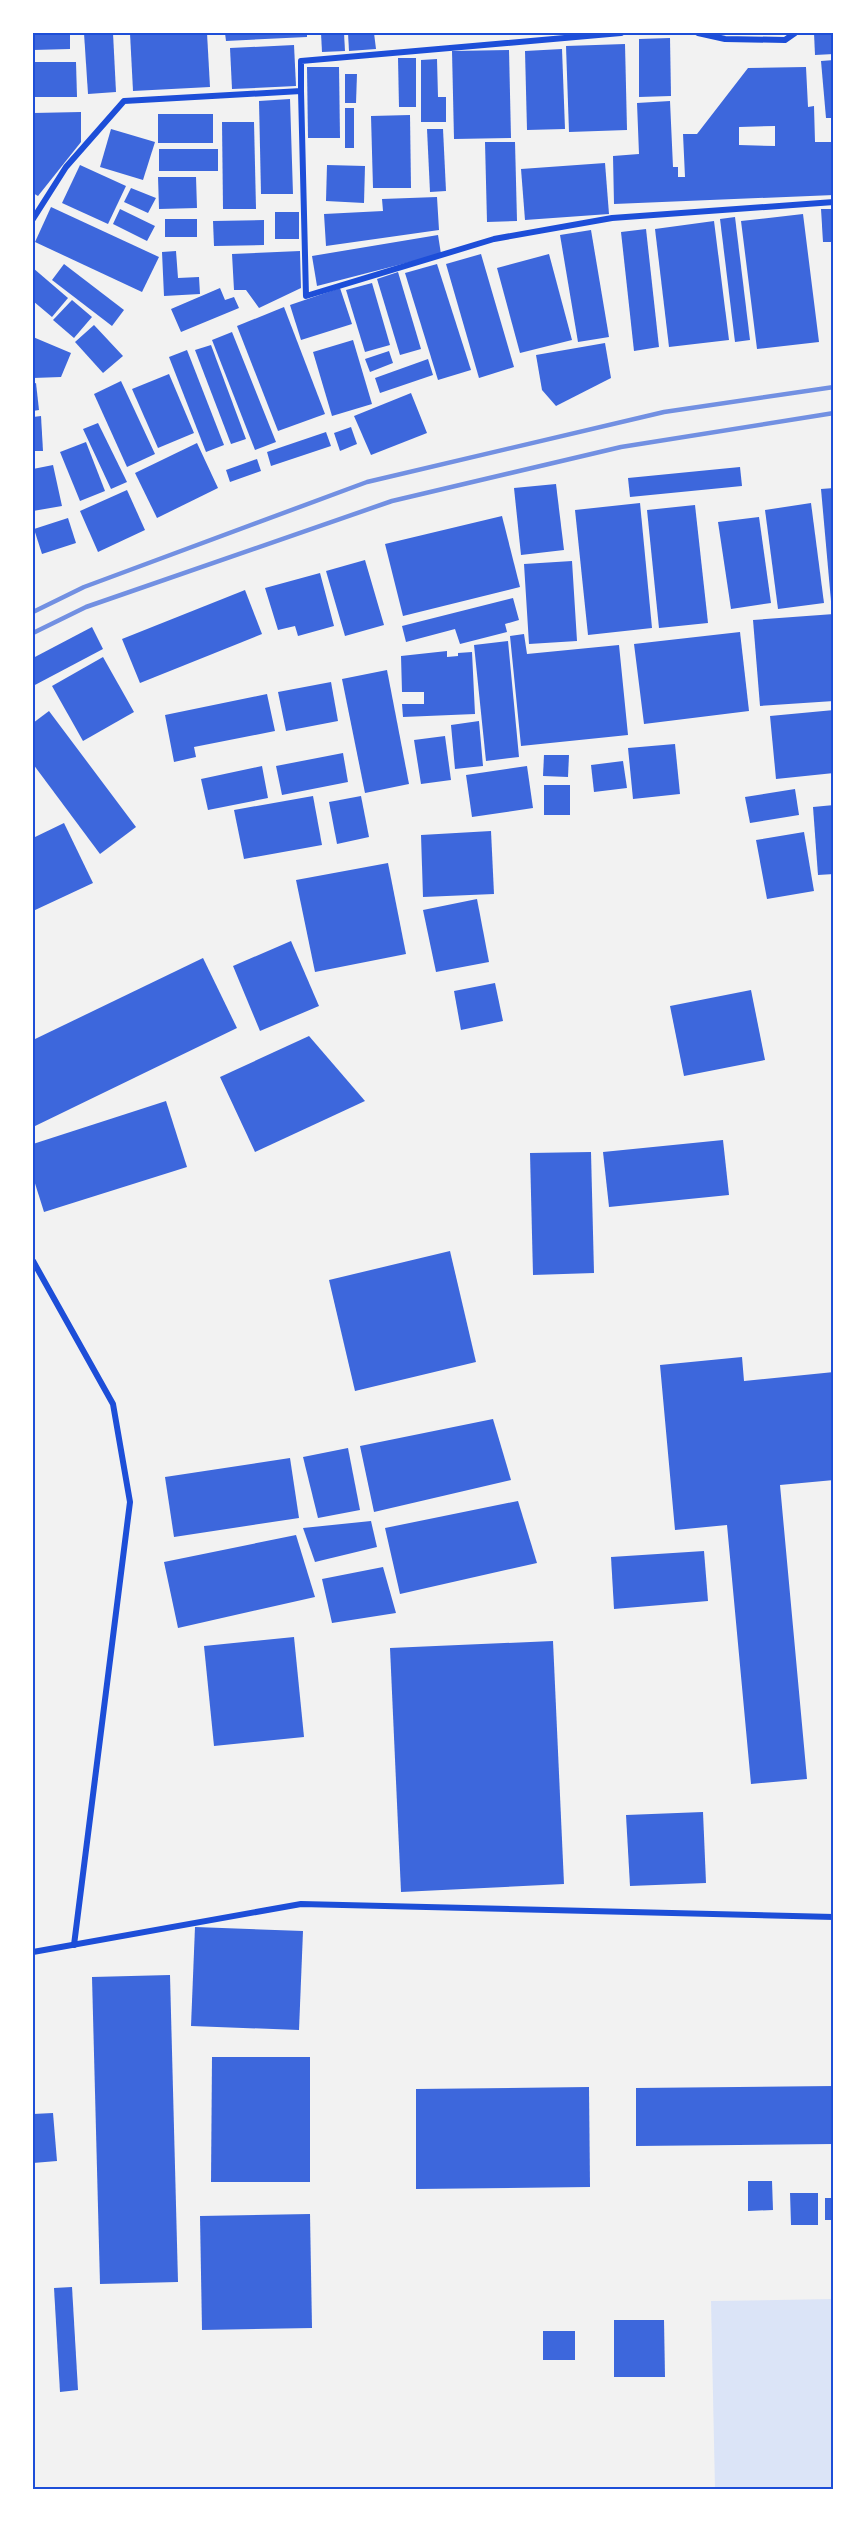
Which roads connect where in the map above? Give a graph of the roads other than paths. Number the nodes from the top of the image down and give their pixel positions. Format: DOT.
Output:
graph roads {
  1 [pos="621,33"];
  2 [pos="698,33"];
  3 [pos="795,33"];
  4 [pos="301,91"];
  5 [pos="834,202"];
  6 [pos="33,219"];
  7 [pos="33,1261"];
  8 [pos="834,1917"];
  9 [pos="74,1945"];
  10 [pos="33,1953"];
  1 -- 4 [label="street"];
  2 -- 3 [label="street"];
  4 -- 5 [label="street"];
  4 -- 6 [label="street"];
  7 -- 9 [label="street"];
  8 -- 9 [label="street"];
  9 -- 10 [label="street"];
}
